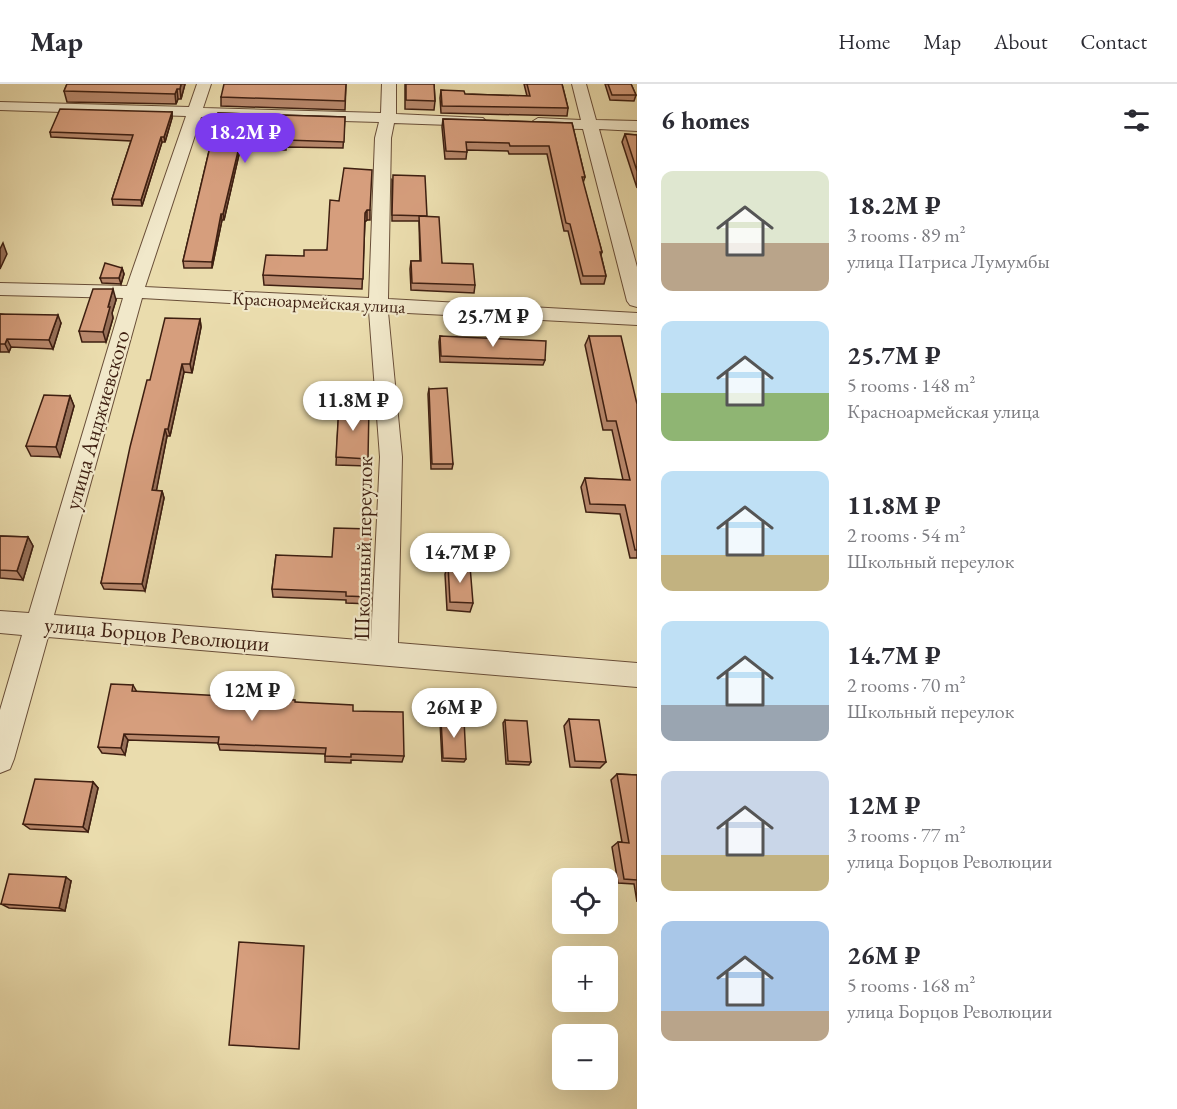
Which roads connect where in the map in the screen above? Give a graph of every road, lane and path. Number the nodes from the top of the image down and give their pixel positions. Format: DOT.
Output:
graph roads {
  1 [pos="204,84"];
  2 [pos="389,84"];
  3 [pos="579,84"];
  4 [pos="0,106"];
  5 [pos="196,111"];
  6 [pos="388,118"];
  7 [pos="496,121"];
  8 [pos="519,122"];
  9 [pos="591,124"];
  10 [pos="637,126"];
  11 [pos="0,289"];
  12 [pos="134,292"];
  13 [pos="637,301"];
  14 [pos="378,305"];
  15 [pos="637,319"];
  16 [pos="0,622"];
  17 [pos="39,624"];
  18 [pos="384,654"];
  19 [pos="637,675"];
  20 [pos="0,759"];
  1 -- 5 [label="street, улица Анджиевского"];
  2 -- 6 [label="street, Школьный переулок"];
  3 -- 9 [label="street"];
  4 -- 5 [label="street"];
  5 -- 6 [label="street"];
  5 -- 12 [label="street, улица Анджиевского"];
  6 -- 7 [label="street"];
  6 -- 14 [label="street, Школьный переулок"];
  8 -- 9 [label="street"];
  9 -- 10 [label="street"];
  9 -- 13 [label="street"];
  11 -- 12 [label="street, Красноармейская улица"];
  12 -- 14 [label="street, Красноармейская улица"];
  12 -- 17 [label="street, улица Анджиевского"];
  14 -- 15 [label="street, Красноармейская улица"];
  14 -- 18 [label="street, Школьный переулок"];
  16 -- 17 [label="street, улица Борцов Революции"];
  17 -- 18 [label="street, улица Борцов Революции"];
  17 -- 20 [label="street, улица Анджиевского"];
  18 -- 19 [label="street, улица Борцов Революции"];
}
